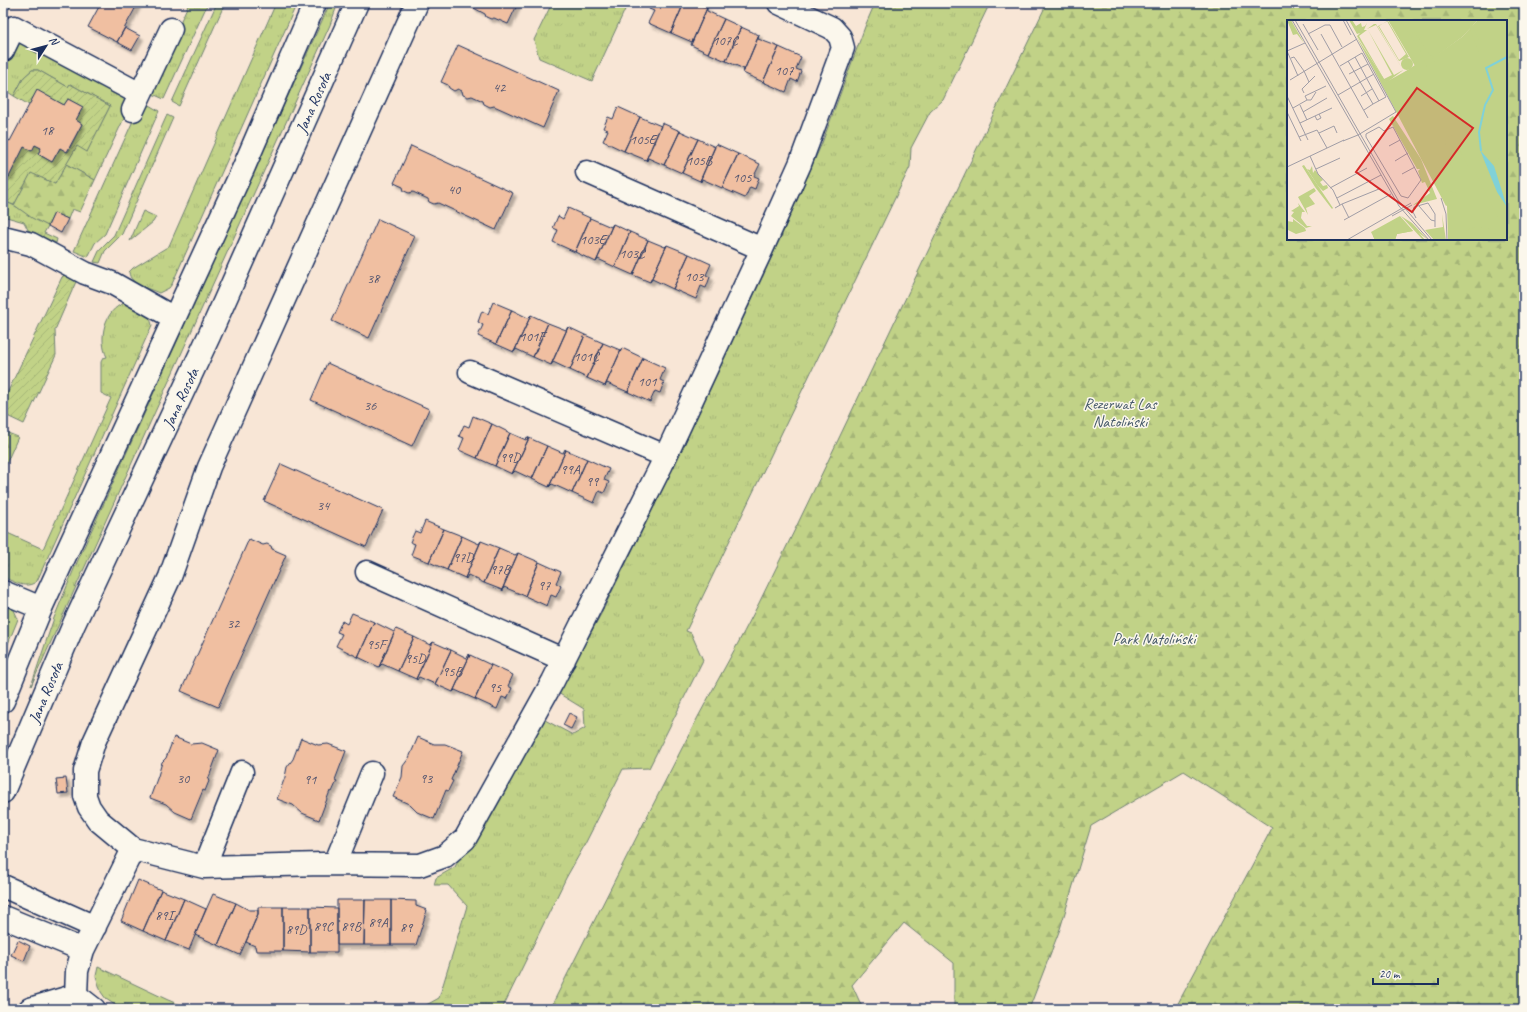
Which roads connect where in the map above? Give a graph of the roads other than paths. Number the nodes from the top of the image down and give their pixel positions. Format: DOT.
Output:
graph roads {
  1 [pos="315,3"];
  2 [pos="356,3"];
  3 [pos="417,3"];
  4 [pos="779,3"];
  5 [pos="171,29"];
  6 [pos="3,50"];
  7 [pos="587,172"];
  8 [pos="3,237"];
  9 [pos="762,249"];
  10 [pos="174,318"];
  11 [pos="470,372"];
  12 [pos="665,456"];
  13 [pos="367,572"];
  14 [pos="3,592"];
  15 [pos="41,608"];
  16 [pos="564,660"];
  17 [pos="3,701"];
  18 [pos="242,772"];
  19 [pos="372,773"];
  20 [pos="3,792"];
  21 [pos="133,849"];
  22 [pos="335,864"];
  23 [pos="204,866"];
  24 [pos="3,886"];
  25 [pos="3,917"];
  26 [pos="95,927"];
  27 [pos="83,950"];
  28 [pos="76,995"];
  29 [pos="30,1009"];
  30 [pos="94,1009"];
  1 -- 10 [label="street"];
  2 -- 20 [label="street, Jana Rosoła"];
  3 -- 21 [label="street"];
  4 -- 9 [label="street"];
  5 -- 6 [label="street"];
  7 -- 9 [label="street"];
  8 -- 10 [label="street"];
  9 -- 12 [label="street"];
  10 -- 15 [label="street"];
  11 -- 12 [label="street"];
  12 -- 16 [label="street"];
  13 -- 16 [label="street"];
  14 -- 15 [label="street"];
  15 -- 17 [label="street"];
  16 -- 22 [label="street"];
  18 -- 23 [label="street"];
  19 -- 22 [label="street"];
  21 -- 23 [label="street"];
  21 -- 26 [label="street"];
  22 -- 23 [label="street"];
  24 -- 26 [label="street"];
  25 -- 27 [label="street"];
  26 -- 27 [label="street"];
  27 -- 28 [label="street"];
  28 -- 29 [label="street"];
  28 -- 30 [label="street"];
}
